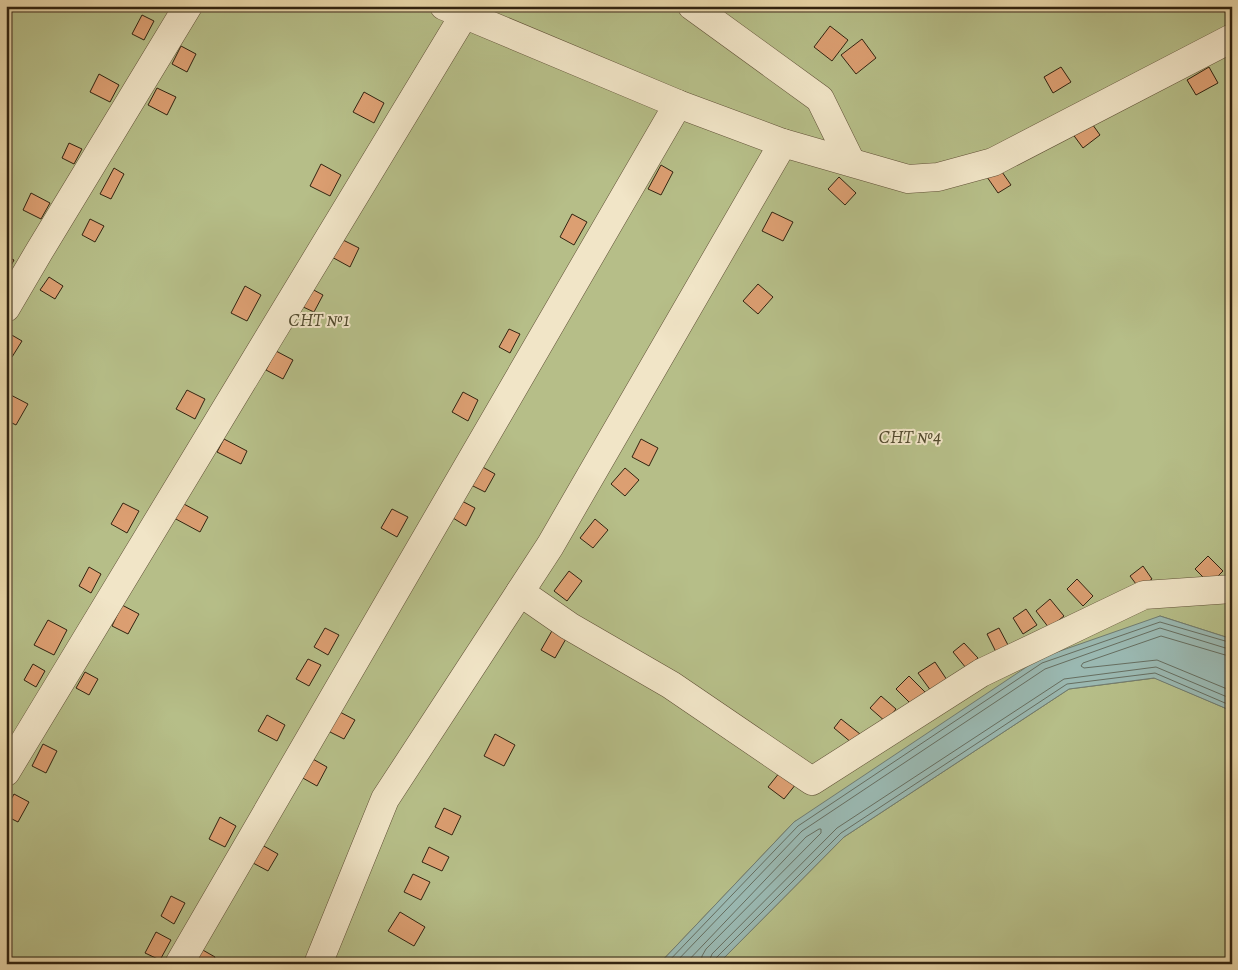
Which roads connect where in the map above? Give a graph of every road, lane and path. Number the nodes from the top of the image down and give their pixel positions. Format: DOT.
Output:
graph roads {
  1 [pos="188,6"];
  2 [pos="692,6"];
  3 [pos="454,11"];
  4 [pos="1232,38"];
  5 [pos="678,104"];
  6 [pos="783,143"];
  7 [pos="851,162"];
  8 [pos="6,308"];
  9 [pos="1232,589"];
  10 [pos="520,592"];
  11 [pos="6,772"];
  12 [pos="180,964"];
  13 [pos="318,964"];
  1 -- 8 [label="street"];
  2 -- 7 [label="street"];
  3 -- 5 [label="street"];
  3 -- 11 [label="street"];
  4 -- 7 [label="street"];
  5 -- 6 [label="street"];
  5 -- 12 [label="street"];
  6 -- 7 [label="street"];
  6 -- 10 [label="street"];
  9 -- 10 [label="street"];
  10 -- 13 [label="street"];
}
